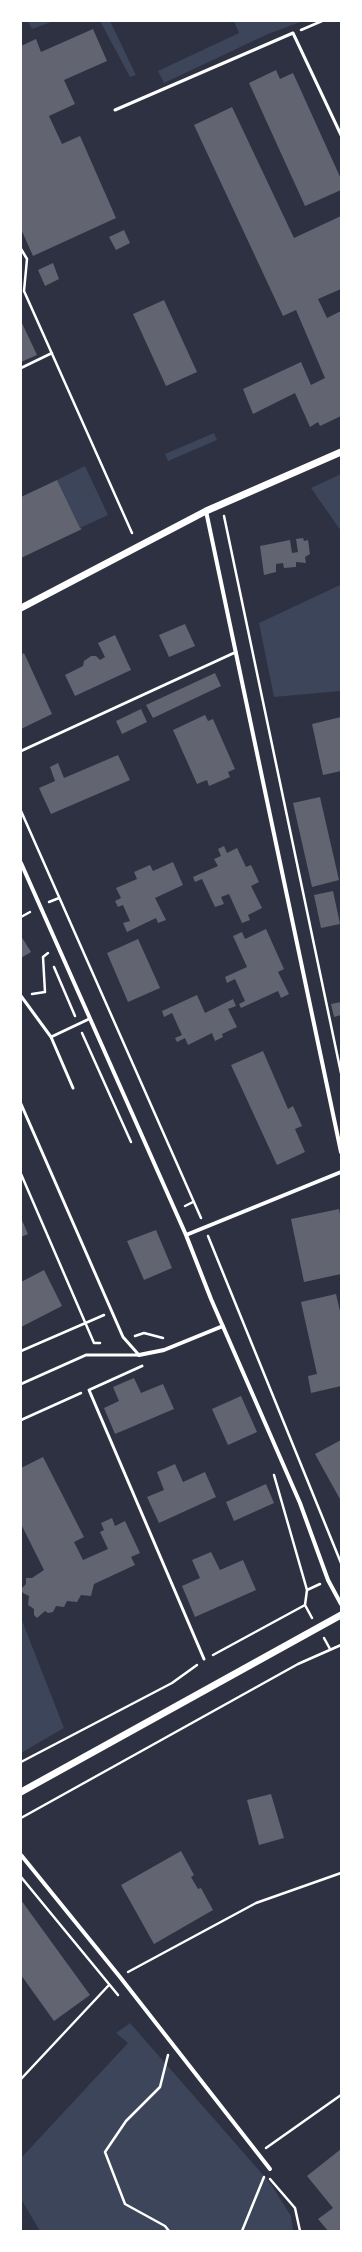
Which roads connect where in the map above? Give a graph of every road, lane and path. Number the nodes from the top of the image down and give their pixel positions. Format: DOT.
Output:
graph roads {
  1 [pos="322,21"];
  2 [pos="293,33"];
  3 [pos="116,110"];
  4 [pos="341,135"];
  5 [pos="21,249"];
  6 [pos="52,353"];
  7 [pos="21,368"];
  8 [pos="341,452"];
  9 [pos="222,504"];
  10 [pos="206,511"];
  11 [pos="132,533"];
  12 [pos="21,608"];
  13 [pos="236,652"];
  14 [pos="21,751"];
  15 [pos="21,811"];
  16 [pos="21,863"];
  17 [pos="30,912"];
  18 [pos="21,917"];
  19 [pos="48,953"];
  20 [pos="21,996"];
  21 [pos="89,1019"];
  22 [pos="51,1037"];
  23 [pos="341,1073"];
  24 [pos="73,1088"];
  25 [pos="21,1104"];
  26 [pos="341,1152"];
  27 [pos="341,1172"];
  28 [pos="205,1229"];
  29 [pos="186,1235"];
  30 [pos="112,1312"];
  31 [pos="223,1326"];
  32 [pos="21,1351"];
  33 [pos="139,1355"];
  34 [pos="142,1366"];
  35 [pos="21,1384"];
  36 [pos="89,1390"];
  37 [pos="21,1420"];
  38 [pos="341,1563"];
  39 [pos="328,1580"];
  40 [pos="341,1604"];
  41 [pos="341,1616"];
  42 [pos="341,1645"];
  43 [pos="204,1660"];
  44 [pos="21,1762"];
  45 [pos="21,1792"];
  46 [pos="21,1818"];
  47 [pos="21,1855"];
  48 [pos="341,1873"];
  49 [pos="120,1976"];
  50 [pos="168,2055"];
  51 [pos="21,2079"];
  52 [pos="341,2095"];
  53 [pos="258,2154"];
  54 [pos="270,2169"];
  55 [pos="265,2173"];
  56 [pos="169,2231"];
  57 [pos="242,2231"];
  1 -- 2 [label="path"];
  2 -- 3 [label="lane"];
  2 -- 4 [label="lane"];
  5 -- 6 [label="path"];
  6 -- 7 [label="path"];
  6 -- 11 [label="path"];
  8 -- 9 [label="street"];
  9 -- 10 [label="street"];
  9 -- 23 [label="path"];
  10 -- 12 [label="street"];
  10 -- 13 [label="street"];
  13 -- 14 [label="lane"];
  13 -- 26 [label="street"];
  15 -- 28 [label="path"];
  16 -- 21 [label="street"];
  17 -- 18 [label="path"];
  19 -- 20 [label="path"];
  20 -- 22 [label="lane"];
  21 -- 22 [label="lane"];
  21 -- 29 [label="street"];
  22 -- 24 [label="lane"];
  25 -- 30 [label="lane"];
  27 -- 28 [label="street"];
  28 -- 29 [label="street"];
  28 -- 38 [label="path"];
  29 -- 31 [label="street"];
  30 -- 32 [label="path"];
  30 -- 33 [label="lane"];
  31 -- 33 [label="street"];
  31 -- 39 [label="street"];
  33 -- 35 [label="lane"];
  34 -- 36 [label="lane"];
  36 -- 37 [label="path"];
  36 -- 43 [label="lane"];
  39 -- 40 [label="street"];
  39 -- 43 [label="path"];
  41 -- 45 [label="street"];
  42 -- 46 [label="path"];
  43 -- 44 [label="path"];
  47 -- 49 [label="street"];
  48 -- 49 [label="path"];
  49 -- 51 [label="path"];
  49 -- 53 [label="street"];
  50 -- 56 [label="path"];
  52 -- 53 [label="path"];
  53 -- 54 [label="street"];
  55 -- 57 [label="path"];
}
